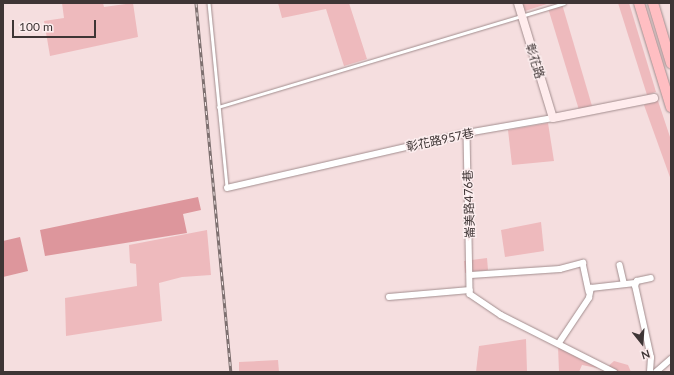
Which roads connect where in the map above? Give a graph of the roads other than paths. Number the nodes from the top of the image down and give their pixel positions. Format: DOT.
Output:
graph roads {
  1 [pos="209,3"];
  2 [pos="518,3"];
  3 [pos="564,3"];
  4 [pos="639,3"];
  5 [pos="653,3"];
  6 [pos="522,15"];
  7 [pos="671,63"];
  8 [pos="654,98"];
  9 [pos="218,107"];
  10 [pos="671,107"];
  11 [pos="553,118"];
  12 [pos="466,133"];
  13 [pos="227,188"];
  14 [pos="620,265"];
  15 [pos="471,275"];
  16 [pos="651,278"];
  17 [pos="624,282"];
  18 [pos="635,283"];
  19 [pos="470,290"];
  20 [pos="589,291"];
  21 [pos="389,297"];
  22 [pos="558,343"];
  23 [pos="671,359"];
  24 [pos="614,372"];
  25 [pos="650,372"];
  26 [pos="656,372"];
  1 -- 9 [label="lane"];
  2 -- 6 [label="street, 彰花路"];
  3 -- 6 [label="lane"];
  4 -- 10 [label="highway"];
  5 -- 7 [label="highway"];
  6 -- 9 [label="lane"];
  6 -- 11 [label="street, 彰花路"];
  8 -- 11 [label="street, 彰花路957巷"];
  9 -- 13 [label="lane"];
  11 -- 12 [label="street, 彰花路957巷"];
  12 -- 13 [label="street, 彰花路957巷"];
  12 -- 15 [label="street, 崙美路476巷"];
  14 -- 17 [label="street"];
  15 -- 19 [label="street, 崙美路476巷"];
  15 -- 20 [label="street"];
  16 -- 18 [label="street"];
  17 -- 18 [label="street"];
  17 -- 20 [label="street"];
  18 -- 25 [label="street"];
  19 -- 21 [label="street"];
  19 -- 22 [label="street"];
  20 -- 22 [label="street"];
  22 -- 24 [label="street"];
  23 -- 26 [label="street"];
}
